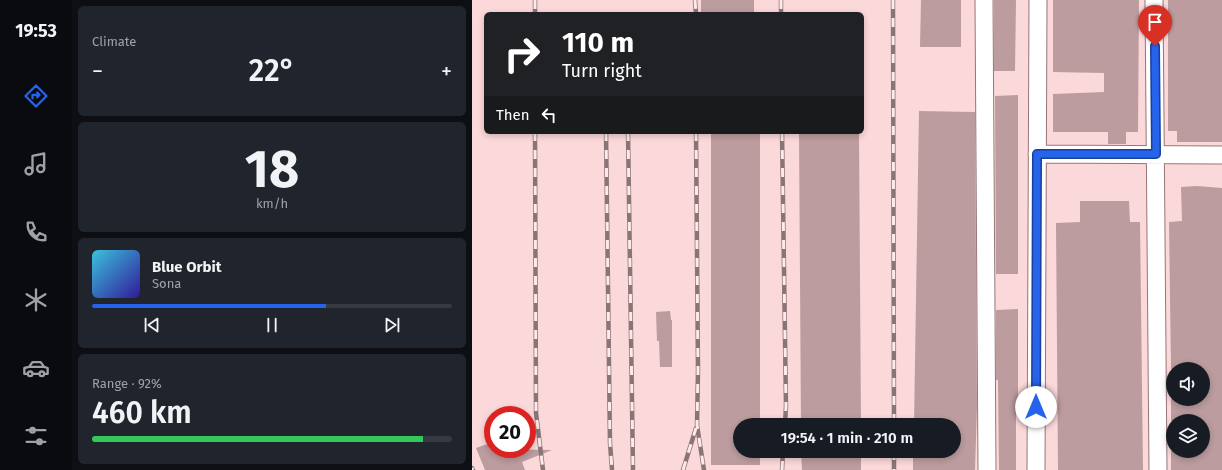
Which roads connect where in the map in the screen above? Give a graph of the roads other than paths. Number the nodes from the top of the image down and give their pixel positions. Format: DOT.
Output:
graph roads {
  1 [pos="984,0"];
  2 [pos="1038,0"];
  3 [pos="1154,0"];
  4 [pos="1037,154"];
  5 [pos="1156,154"];
  6 [pos="1222,155"];
  7 [pos="987,470"];
  8 [pos="1036,470"];
  9 [pos="1158,470"];
  1 -- 7 [label="lane"];
  2 -- 4 [label="lane"];
  3 -- 5 [label="lane"];
  4 -- 5 [label="lane"];
  4 -- 8 [label="lane"];
  5 -- 6 [label="lane"];
  5 -- 9 [label="lane"];
}
